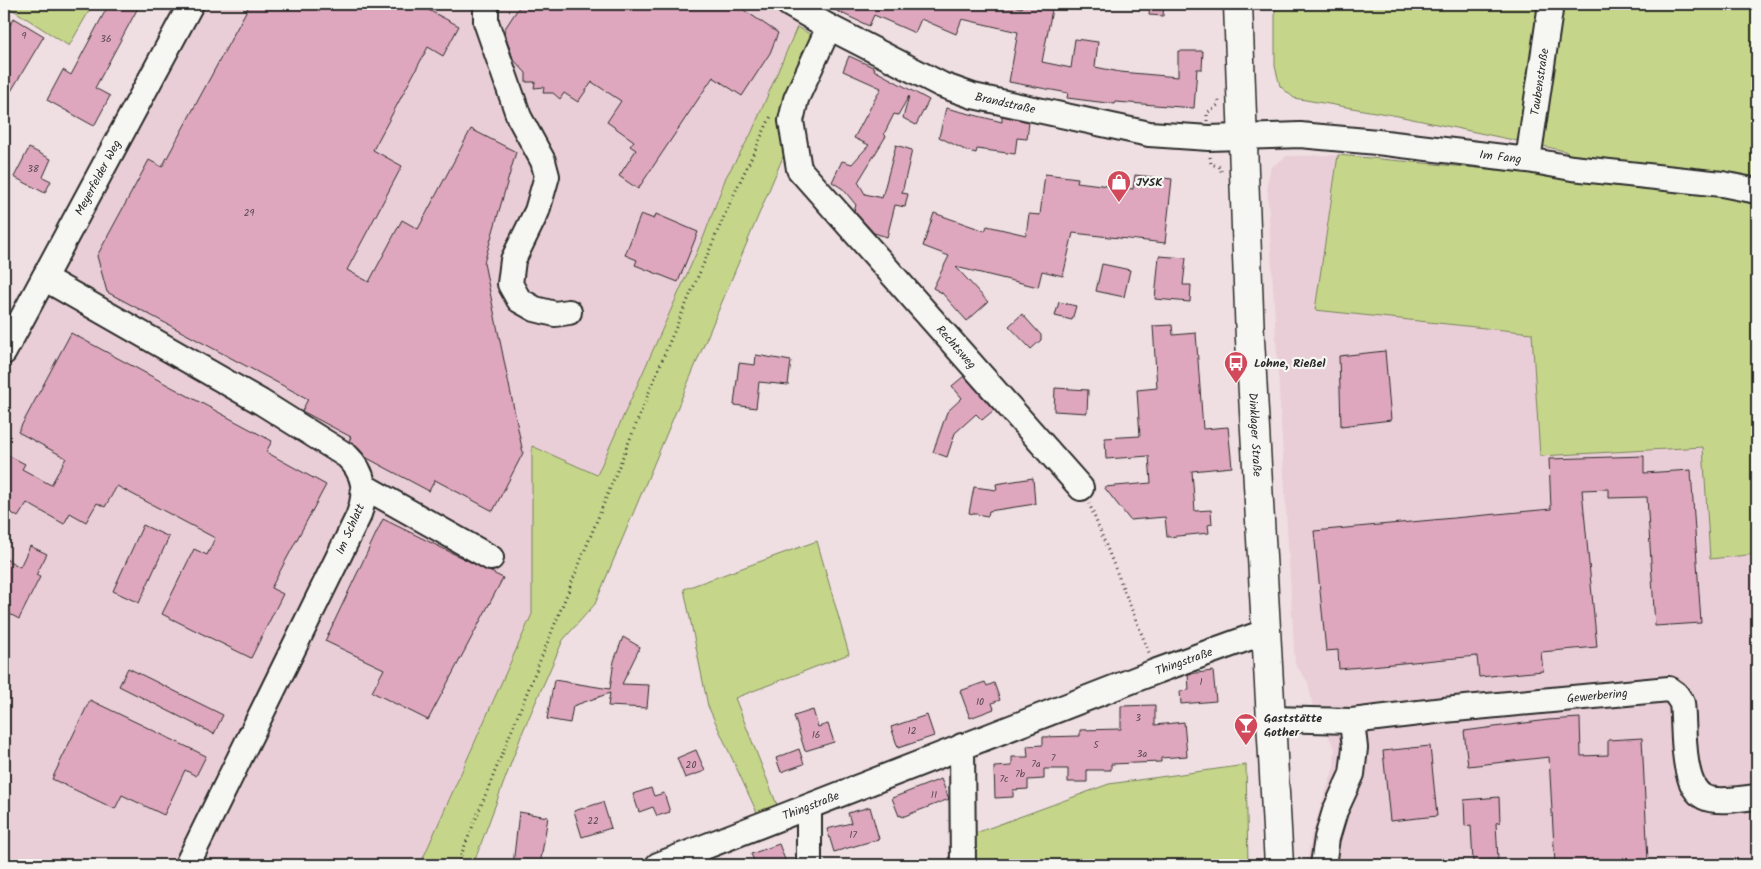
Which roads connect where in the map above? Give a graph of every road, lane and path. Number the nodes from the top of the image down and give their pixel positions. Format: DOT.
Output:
graph roads {
  1 [pos="191,4"];
  2 [pos="486,4"];
  3 [pos="789,4"];
  4 [pos="1238,4"];
  5 [pos="1551,4"];
  6 [pos="828,27"];
  7 [pos="775,108"];
  8 [pos="1241,137"];
  9 [pos="1528,160"];
  10 [pos="1757,191"];
  11 [pos="44,278"];
  12 [pos="569,312"];
  13 [pos="4,352"];
  14 [pos="365,487"];
  15 [pos="1080,488"];
  16 [pos="491,558"];
  17 [pos="1265,632"];
  18 [pos="1157,671"];
  19 [pos="1270,720"];
  20 [pos="1352,721"];
  21 [pos="962,746"];
  22 [pos="1757,797"];
  23 [pos="809,807"];
  24 [pos="187,865"];
  25 [pos="457,865"];
  26 [pos="658,865"];
  27 [pos="809,865"];
  28 [pos="963,865"];
  29 [pos="1279,865"];
  30 [pos="1323,865"];
  1 -- 11 [label="street, Meyerfelder Weg"];
  2 -- 12 [label="street"];
  3 -- 6 [label="street, Brandstraße"];
  4 -- 8 [label="main road, Dinklager Straße"];
  5 -- 9 [label="street, Taubenstraße"];
  6 -- 8 [label="street, Brandstraße"];
  6 -- 15 [label="street, Rechtsweg"];
  7 -- 25 [label="path"];
  8 -- 9 [label="street, Im Fang"];
  8 -- 17 [label="main road, Dinklager Straße"];
  9 -- 10 [label="street, Im Fang"];
  11 -- 13 [label="street, Meyerfelder Weg"];
  11 -- 14 [label="street, Im Schlatt"];
  14 -- 16 [label="street"];
  14 -- 24 [label="street, Im Schlatt"];
  15 -- 18 [label="path"];
  17 -- 18 [label="street, Thingstraße"];
  17 -- 19 [label="main road, Dinklager Straße"];
  18 -- 21 [label="street, Thingstraße"];
  19 -- 20 [label="street, Gewerbering"];
  19 -- 29 [label="main road, Dinklager Straße"];
  20 -- 22 [label="street, Gewerbering"];
  20 -- 30 [label="street"];
  21 -- 23 [label="street, Thingstraße"];
  21 -- 28 [label="street"];
  23 -- 26 [label="street, Thingstraße"];
  23 -- 27 [label="street"];
}
